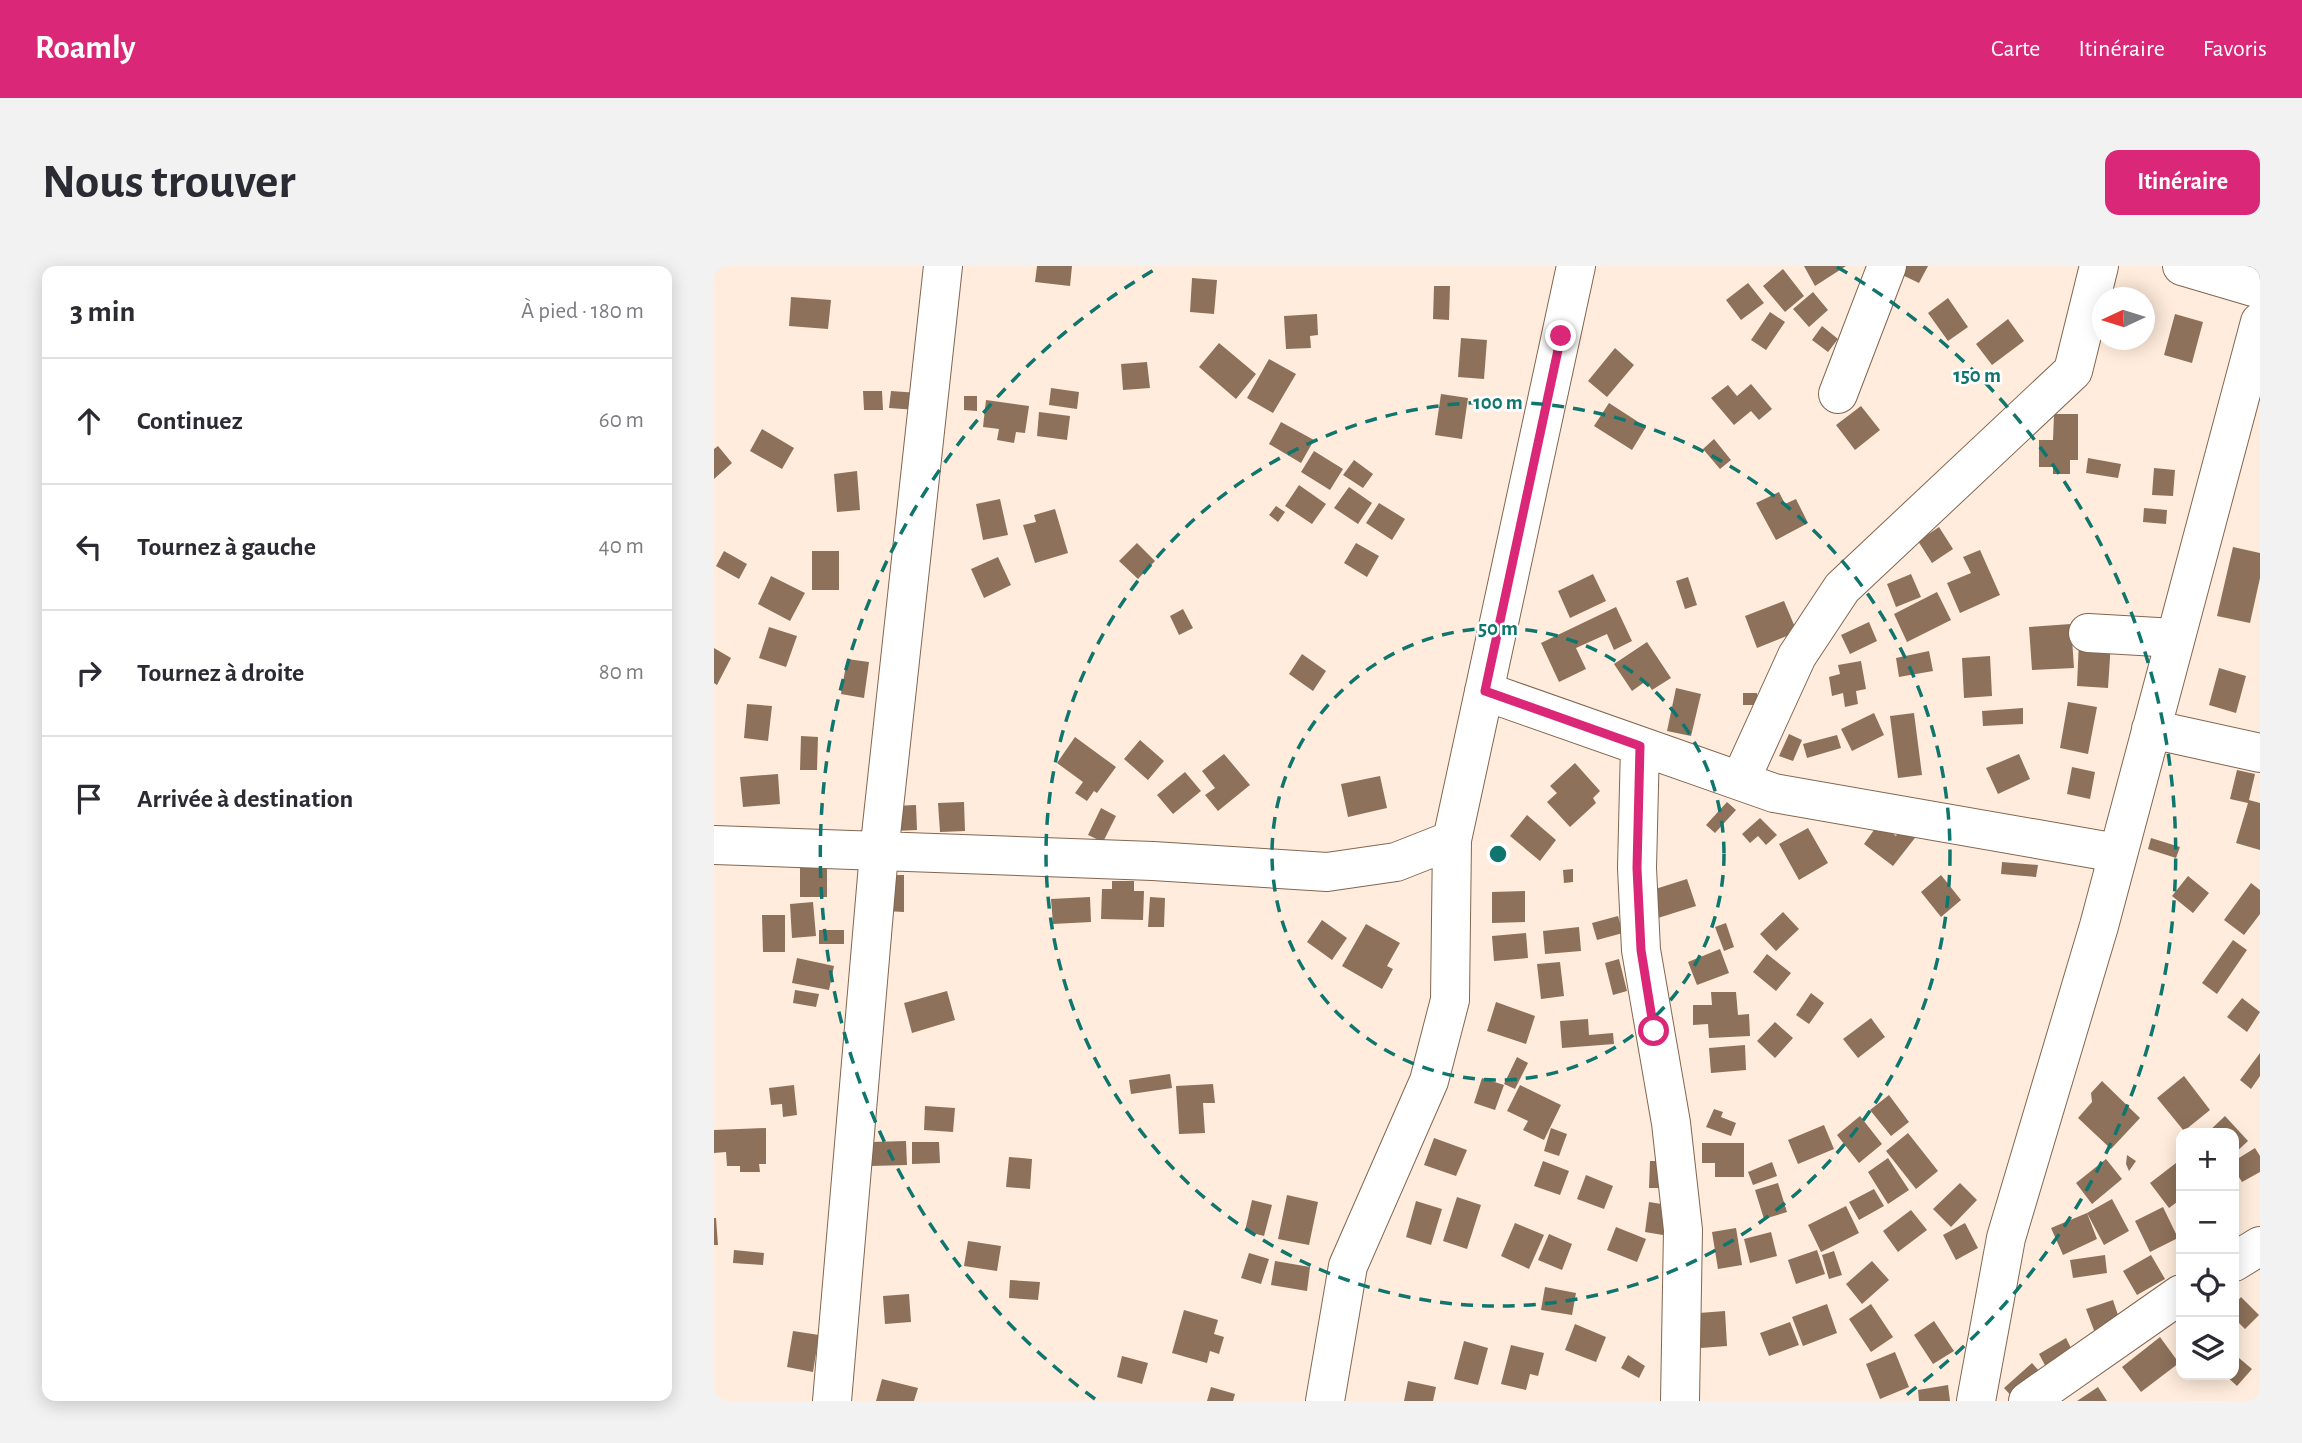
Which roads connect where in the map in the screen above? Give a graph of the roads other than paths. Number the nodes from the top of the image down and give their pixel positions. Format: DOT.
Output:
graph roads {
  1 [pos="943,266"];
  2 [pos="1576,266"];
  3 [pos="1887,266"];
  4 [pos="2099,266"];
  5 [pos="2182,266"];
  6 [pos="2260,289"];
  7 [pos="2260,322"];
  8 [pos="1838,394"];
  9 [pos="2088,633"];
  10 [pos="2175,638"];
  11 [pos="1485,691"];
  12 [pos="2151,729"];
  13 [pos="1640,746"];
  14 [pos="2260,753"];
  15 [pos="1740,781"];
  16 [pos="1452,840"];
  17 [pos="714,845"];
  18 [pos="879,853"];
  19 [pos="2117,853"];
  20 [pos="2260,1246"];
  21 [pos="2239,1259"];
  22 [pos="2176,1297"];
  23 [pos="832,1401"];
  24 [pos="1325,1401"];
  25 [pos="1680,1401"];
  26 [pos="1976,1401"];
  27 [pos="2028,1401"];
  1 -- 18 [label="street"];
  2 -- 11 [label="street"];
  3 -- 8 [label="street"];
  4 -- 15 [label="street"];
  5 -- 6 [label="street"];
  7 -- 10 [label="street"];
  9 -- 10 [label="street"];
  10 -- 12 [label="street"];
  11 -- 13 [label="street"];
  11 -- 16 [label="street"];
  12 -- 14 [label="street"];
  12 -- 19 [label="street"];
  13 -- 15 [label="street"];
  13 -- 25 [label="street"];
  15 -- 19 [label="street"];
  16 -- 18 [label="street"];
  16 -- 24 [label="street"];
  17 -- 18 [label="street"];
  18 -- 23 [label="street"];
  19 -- 26 [label="street"];
  20 -- 21 [label="street"];
  22 -- 27 [label="street"];
}
